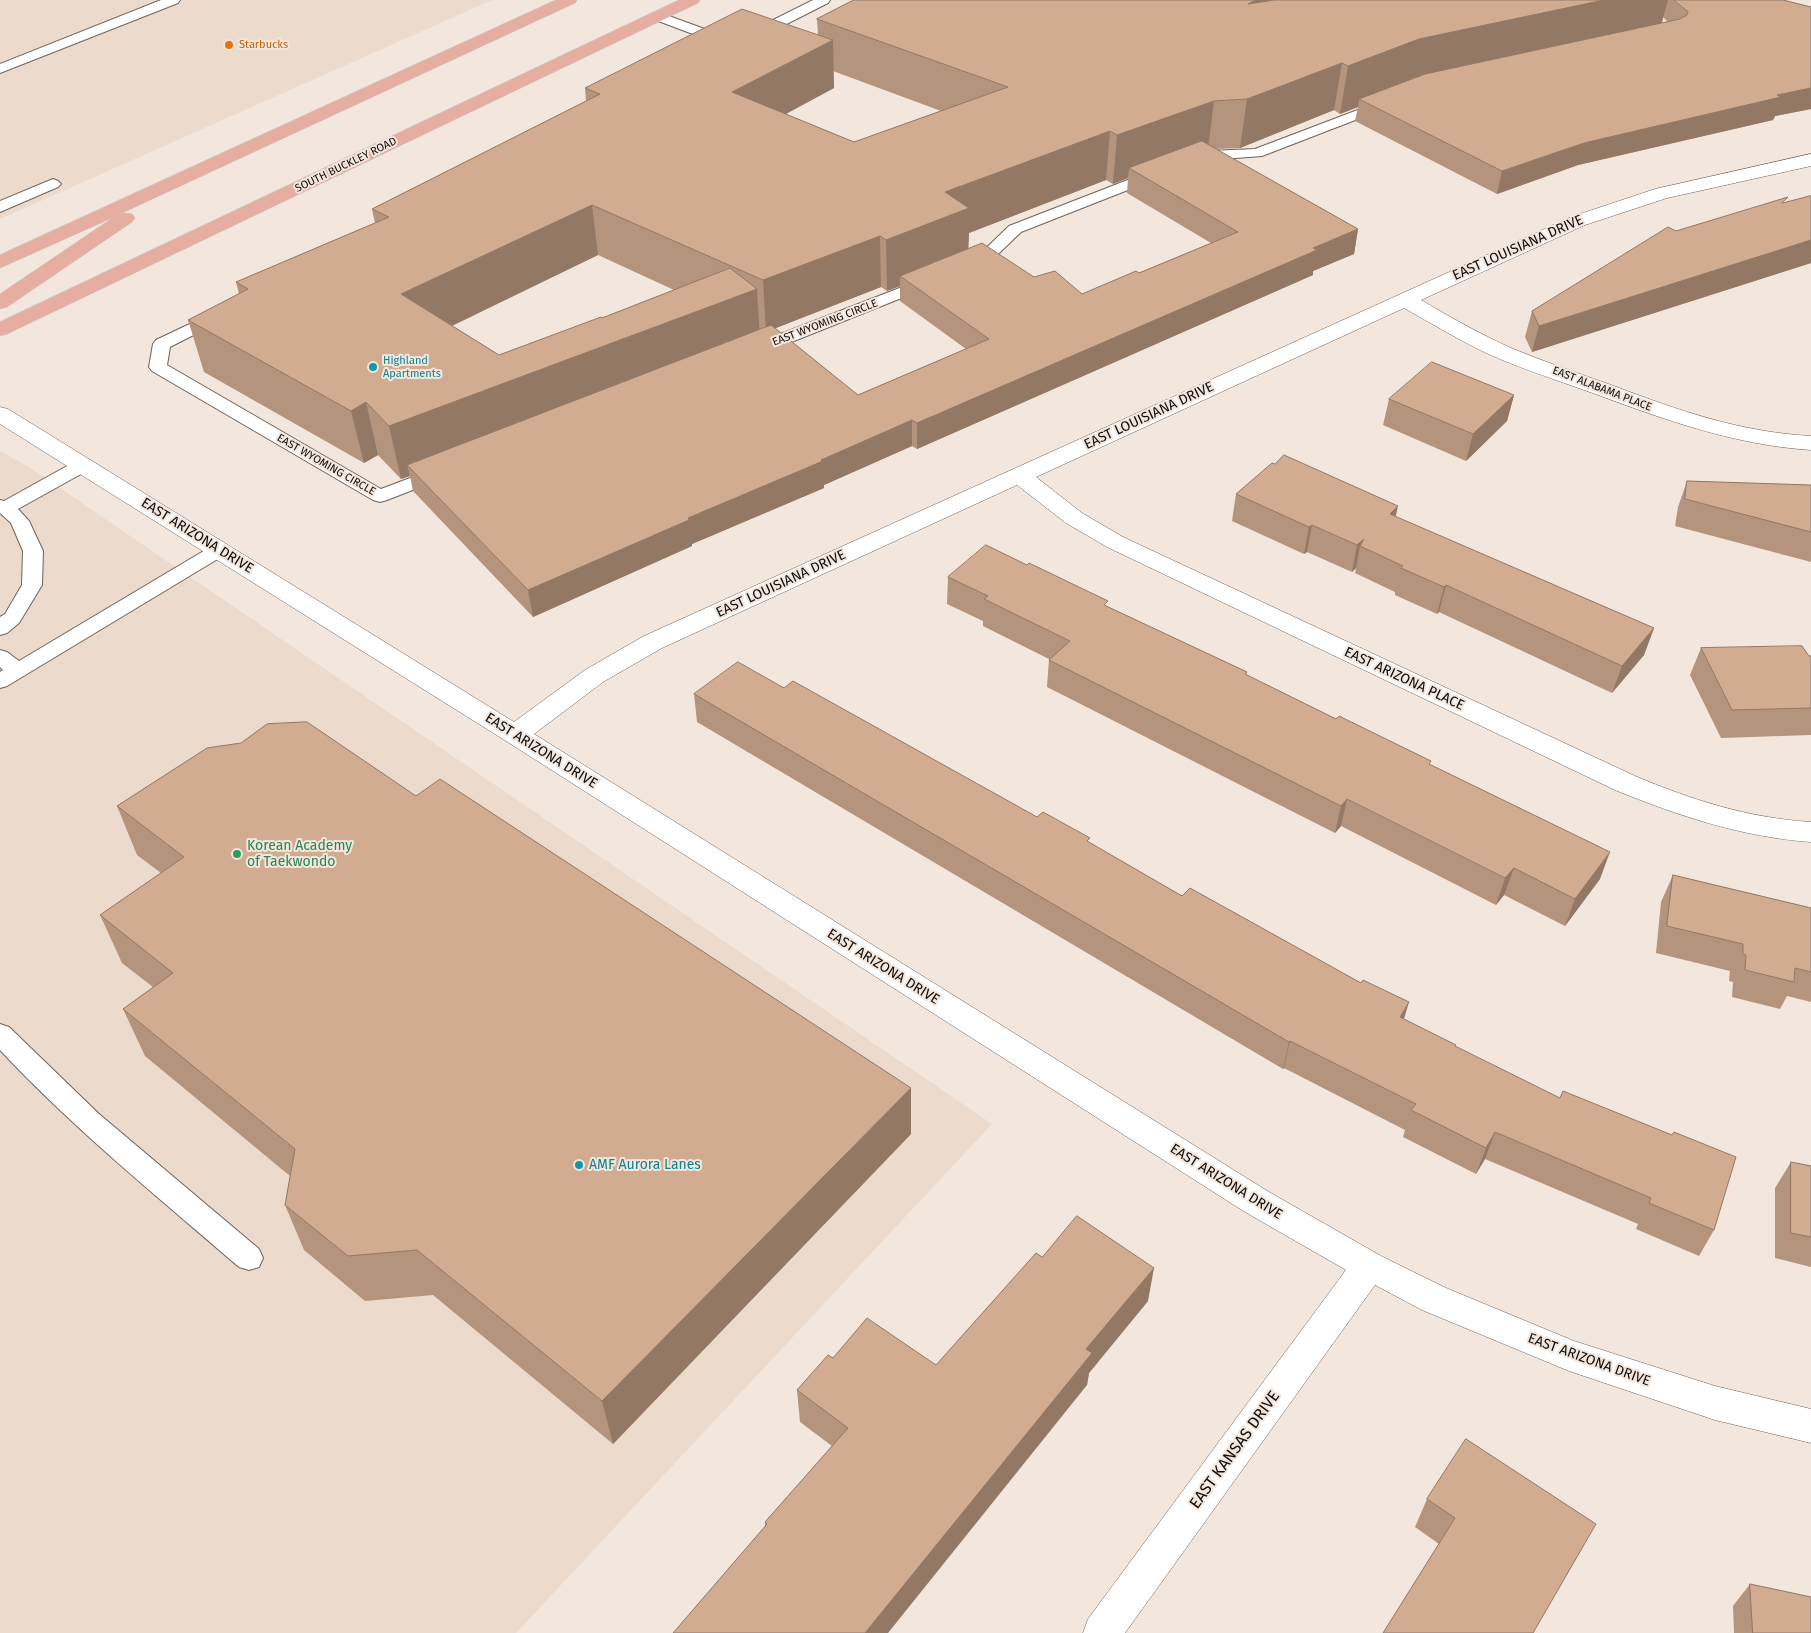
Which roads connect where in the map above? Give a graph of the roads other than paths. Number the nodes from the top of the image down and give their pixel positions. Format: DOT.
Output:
graph roads {
  1 [pos="173,0"];
  2 [pos="568,0"];
  3 [pos="692,0"];
  4 [pos="823,0"];
  5 [pos="658,16"];
  6 [pos="734,45"];
  7 [pos="717,54"];
  8 [pos="0,69"];
  9 [pos="1398,98"];
  10 [pos="1811,160"];
  11 [pos="190,174"];
  12 [pos="53,184"];
  13 [pos="0,207"];
  14 [pos="0,262"];
  15 [pos="1404,299"];
  16 [pos="0,304"];
  17 [pos="234,308"];
  18 [pos="0,330"];
  19 [pos="742,355"];
  20 [pos="0,414"];
  21 [pos="1811,443"];
  22 [pos="83,465"];
  23 [pos="454,467"];
  24 [pos="1019,475"];
  25 [pos="3,507"];
  26 [pos="218,550"];
  27 [pos="32,585"];
  28 [pos="0,604"];
  29 [pos="0,628"];
  30 [pos="0,657"];
  31 [pos="8,676"];
  32 [pos="515,734"];
  33 [pos="1811,832"];
  34 [pos="0,1034"];
  35 [pos="249,1258"];
  36 [pos="1369,1266"];
  37 [pos="1811,1426"];
  38 [pos="1102,1633"];
  1 -- 8 [label="lane"];
  2 -- 11 [label="main road"];
  3 -- 5 [label="main road, SOUTH BUCKLEY ROAD"];
  4 -- 6 [label="lane"];
  5 -- 6 [label="lane"];
  5 -- 18 [label="main road, SOUTH BUCKLEY ROAD"];
  6 -- 7 [label="lane"];
  9 -- 19 [label="lane, EAST WYOMING CIRCLE"];
  10 -- 15 [label="street, EAST LOUISIANA DRIVE"];
  11 -- 14 [label="main road"];
  11 -- 16 [label="main road"];
  12 -- 13 [label="lane"];
  15 -- 21 [label="street, EAST ALABAMA PLACE"];
  15 -- 24 [label="street, EAST LOUISIANA DRIVE"];
  17 -- 23 [label="lane, EAST WYOMING CIRCLE"];
  20 -- 22 [label="street, EAST ARIZONA DRIVE"];
  22 -- 25 [label="lane"];
  22 -- 26 [label="street, EAST ARIZONA DRIVE"];
  24 -- 32 [label="street, EAST LOUISIANA DRIVE"];
  24 -- 33 [label="street, EAST ARIZONA PLACE"];
  25 -- 27 [label="lane"];
  26 -- 31 [label="lane"];
  26 -- 32 [label="street, EAST ARIZONA DRIVE"];
  27 -- 28 [label="lane"];
  27 -- 29 [label="lane"];
  30 -- 31 [label="lane"];
  32 -- 36 [label="street, EAST ARIZONA DRIVE"];
  34 -- 35 [label="lane"];
  36 -- 37 [label="street, EAST ARIZONA DRIVE"];
  36 -- 38 [label="street, EAST KANSAS DRIVE"];
}
